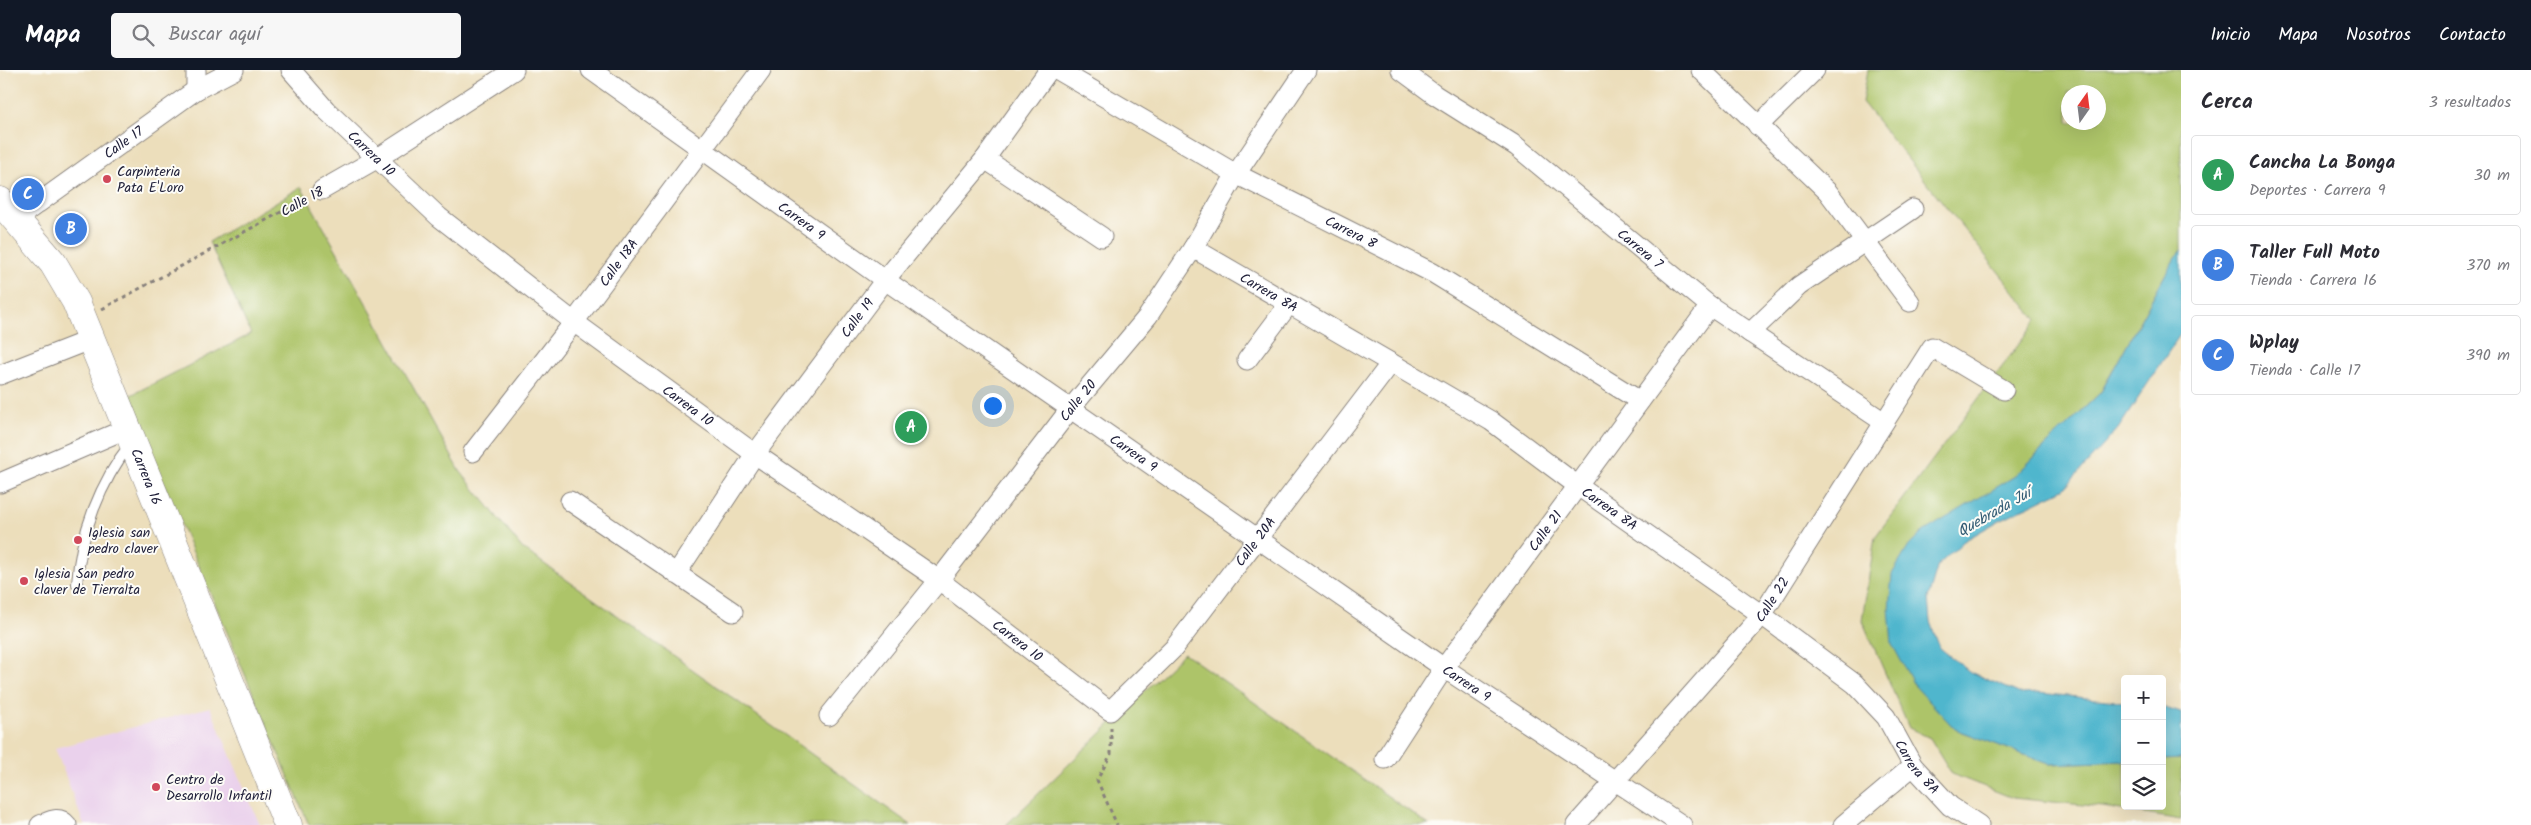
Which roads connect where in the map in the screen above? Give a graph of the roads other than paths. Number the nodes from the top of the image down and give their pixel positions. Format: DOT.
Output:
graph roads {
  1 [pos="196,70"];
  2 [pos="234,70"];
  3 [pos="291,70"];
  4 [pos="514,70"];
  5 [pos="591,70"];
  6 [pos="761,70"];
  7 [pos="1049,70"];
  8 [pos="1058,70"];
  9 [pos="1306,70"];
  10 [pos="1401,70"];
  11 [pos="1701,70"];
  12 [pos="1815,70"];
  13 [pos="196,90"];
  14 [pos="1758,126"];
  15 [pos="704,149"];
  16 [pos="378,158"];
  17 [pos="985,160"];
  18 [pos="1236,174"];
  19 [pos="322,190"];
  20 [pos="1914,209"];
  21 [pos="8,210"];
  22 [pos="1102,237"];
  23 [pos="1865,240"];
  24 [pos="1193,248"];
  25 [pos="885,280"];
  26 [pos="1910,302"];
  27 [pos="1289,304"];
  28 [pos="1710,306"];
  29 [pos="574,322"];
  30 [pos="87,329"];
  31 [pos="1750,333"];
  32 [pos="1247,360"];
  33 [pos="1391,363"];
  34 [pos="0,375"];
  35 [pos="2004,390"];
  36 [pos="1640,401"];
  37 [pos="1071,408"];
  38 [pos="1884,422"];
  39 [pos="131,435"];
  40 [pos="472,452"];
  41 [pos="755,454"];
  42 [pos="0,483"];
  43 [pos="1578,486"];
  44 [pos="570,501"];
  45 [pos="1257,536"];
  46 [pos="676,574"];
  47 [pos="939,580"];
  48 [pos="77,584"];
  49 [pos="733,612"];
  50 [pos="1762,615"];
  51 [pos="1444,668"];
  52 [pos="1110,711"];
  53 [pos="829,716"];
  54 [pos="1386,760"];
  55 [pos="1913,766"];
  56 [pos="1616,781"];
  57 [pos="40,825"];
  58 [pos="67,825"];
  59 [pos="288,825"];
  60 [pos="1576,825"];
  61 [pos="1682,825"];
  62 [pos="1843,825"];
  63 [pos="1980,825"];
  1 -- 13 [label="street"];
  2 -- 13 [label="street, Calle 17"];
  3 -- 16 [label="street, Carrera 10"];
  4 -- 16 [label="street, Calle 18"];
  5 -- 15 [label="street, Carrera 9"];
  6 -- 15 [label="street, Calle 18A"];
  7 -- 17 [label="street, Calle 19"];
  8 -- 18 [label="street, Carrera 8"];
  9 -- 18 [label="street, Calle 20"];
  10 -- 28 [label="street, Carrera 7"];
  11 -- 14 [label="street"];
  12 -- 14 [label="street"];
  13 -- 21 [label="street, Calle 17"];
  14 -- 23 [label="street"];
  15 -- 25 [label="street, Carrera 9"];
  15 -- 29 [label="street, Calle 18A"];
  16 -- 19 [label="street, Calle 18"];
  16 -- 29 [label="street, Carrera 10"];
  17 -- 22 [label="street"];
  17 -- 25 [label="street, Calle 19"];
  18 -- 24 [label="street, Calle 20"];
  18 -- 36 [label="street, Carrera 8"];
  20 -- 23 [label="street"];
  21 -- 30 [label="main road, Carrera 16"];
  23 -- 26 [label="street"];
  23 -- 31 [label="street"];
  24 -- 27 [label="street, Carrera 8A"];
  24 -- 37 [label="street, Calle 20"];
  25 -- 37 [label="street, Carrera 9"];
  25 -- 41 [label="street, Calle 19"];
  27 -- 32 [label="street"];
  27 -- 33 [label="street, Carrera 8A"];
  28 -- 31 [label="street, Carrera 7"];
  28 -- 36 [label="street, Calle 21"];
  29 -- 40 [label="street, Calle 18A"];
  29 -- 41 [label="street, Carrera 10"];
  30 -- 34 [label="street"];
  30 -- 39 [label="main road, Carrera 16"];
  31 -- 38 [label="street, Carrera 7"];
  33 -- 43 [label="street, Carrera 8A"];
  33 -- 45 [label="street, Calle 20A"];
  35 -- 38 [label="street, Calle 22"];
  36 -- 43 [label="street, Calle 21"];
  37 -- 45 [label="street, Carrera 9"];
  37 -- 47 [label="street, Calle 20"];
  38 -- 50 [label="street, Calle 22"];
  39 -- 42 [label="street"];
  39 -- 48 [label="lane"];
  39 -- 59 [label="main road, Carrera 16"];
  41 -- 46 [label="street, Calle 19"];
  41 -- 47 [label="street, Carrera 10"];
  43 -- 50 [label="street, Carrera 8A"];
  43 -- 51 [label="street, Calle 21"];
  44 -- 46 [label="street"];
  45 -- 51 [label="street, Carrera 9"];
  45 -- 52 [label="street, Calle 20A"];
  46 -- 49 [label="street"];
  47 -- 52 [label="street, Carrera 10"];
  47 -- 53 [label="street, Calle 20"];
  50 -- 55 [label="street, Carrera 8A"];
  50 -- 56 [label="street, Calle 22"];
  51 -- 54 [label="street, Calle 21"];
  51 -- 56 [label="street, Carrera 9"];
  55 -- 62 [label="street"];
  55 -- 63 [label="street, Carrera 8A"];
  56 -- 60 [label="street, Calle 22"];
  56 -- 61 [label="street, Carrera 9"];
  57 -- 58 [label="street"];
}
